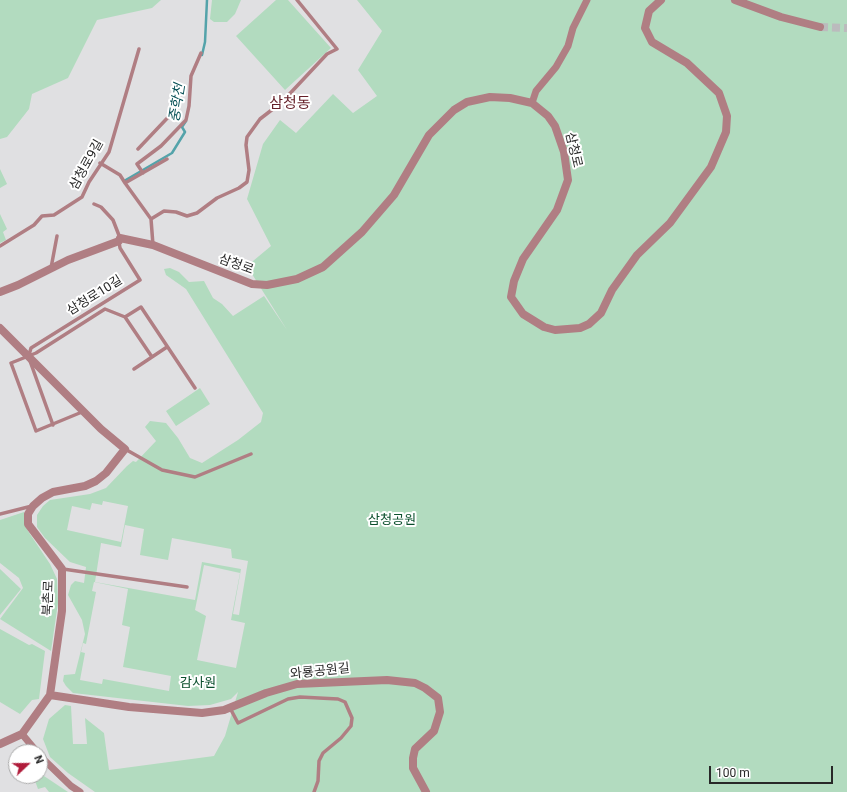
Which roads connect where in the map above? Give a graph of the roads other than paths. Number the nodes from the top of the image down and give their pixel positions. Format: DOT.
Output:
graph roads {
  1 [pos="297,0"];
  2 [pos="587,0"];
  3 [pos="661,0"];
  4 [pos="735,0"];
  5 [pos="820,27"];
  6 [pos="139,50"];
  7 [pos="200,53"];
  8 [pos="532,103"];
  9 [pos="174,111"];
  10 [pos="138,149"];
  11 [pos="167,159"];
  12 [pos="100,163"];
  13 [pos="143,172"];
  14 [pos="126,183"];
  15 [pos="94,204"];
  16 [pos="151,219"];
  17 [pos="57,236"];
  18 [pos="119,239"];
  19 [pos="153,245"];
  20 [pos="0,246"];
  21 [pos="51,269"];
  22 [pos="0,292"];
  23 [pos="125,317"];
  24 [pos="0,328"];
  25 [pos="167,347"];
  26 [pos="28,356"];
  27 [pos="152,357"];
  28 [pos="134,369"];
  29 [pos="195,388"];
  30 [pos="83,411"];
  31 [pos="53,425"];
  32 [pos="125,449"];
  33 [pos="251,454"];
  34 [pos="33,506"];
  35 [pos="0,514"];
  36 [pos="62,569"];
  37 [pos="187,587"];
  38 [pos="50,695"];
  39 [pos="230,708"];
  40 [pos="22,734"];
  41 [pos="0,744"];
  42 [pos="30,744"];
  43 [pos="48,764"];
  44 [pos="80,792"];
  45 [pos="314,792"];
  46 [pos="426,792"];
  1 -- 16 [label="lane"];
  2 -- 8 [label="street"];
  3 -- 8 [label="street, 삼청로"];
  4 -- 5 [label="street"];
  6 -- 12 [label="lane, 삼청로9길"];
  7 -- 13 [label="lane"];
  8 -- 19 [label="street, 삼청로"];
  9 -- 10 [label="lane"];
  11 -- 13 [label="lane"];
  12 -- 14 [label="lane"];
  12 -- 20 [label="lane, 삼청로9길"];
  13 -- 14 [label="lane"];
  14 -- 16 [label="lane"];
  15 -- 18 [label="lane"];
  16 -- 19 [label="lane"];
  17 -- 21 [label="lane"];
  18 -- 19 [label="street, 삼청로"];
  18 -- 21 [label="street"];
  18 -- 26 [label="lane, 삼청로10길"];
  21 -- 22 [label="street"];
  23 -- 25 [label="lane"];
  23 -- 26 [label="lane"];
  23 -- 27 [label="lane"];
  24 -- 26 [label="street"];
  25 -- 27 [label="lane"];
  25 -- 29 [label="lane"];
  26 -- 30 [label="street"];
  26 -- 31 [label="lane"];
  26 -- 31 [label="lane"];
  27 -- 28 [label="lane"];
  30 -- 31 [label="lane"];
  30 -- 32 [label="street"];
  32 -- 33 [label="lane"];
  32 -- 34 [label="street"];
  34 -- 35 [label="lane"];
  34 -- 36 [label="street, 북촌로"];
  36 -- 37 [label="lane"];
  36 -- 38 [label="street, 북촌로"];
  38 -- 39 [label="street, 와룡공원길"];
  38 -- 40 [label="street, 북촌로"];
  39 -- 45 [label="lane"];
  39 -- 46 [label="street, 와룡공원길"];
  40 -- 41 [label="street, 북촌로"];
  40 -- 42 [label="street"];
  43 -- 44 [label="street"];
}
